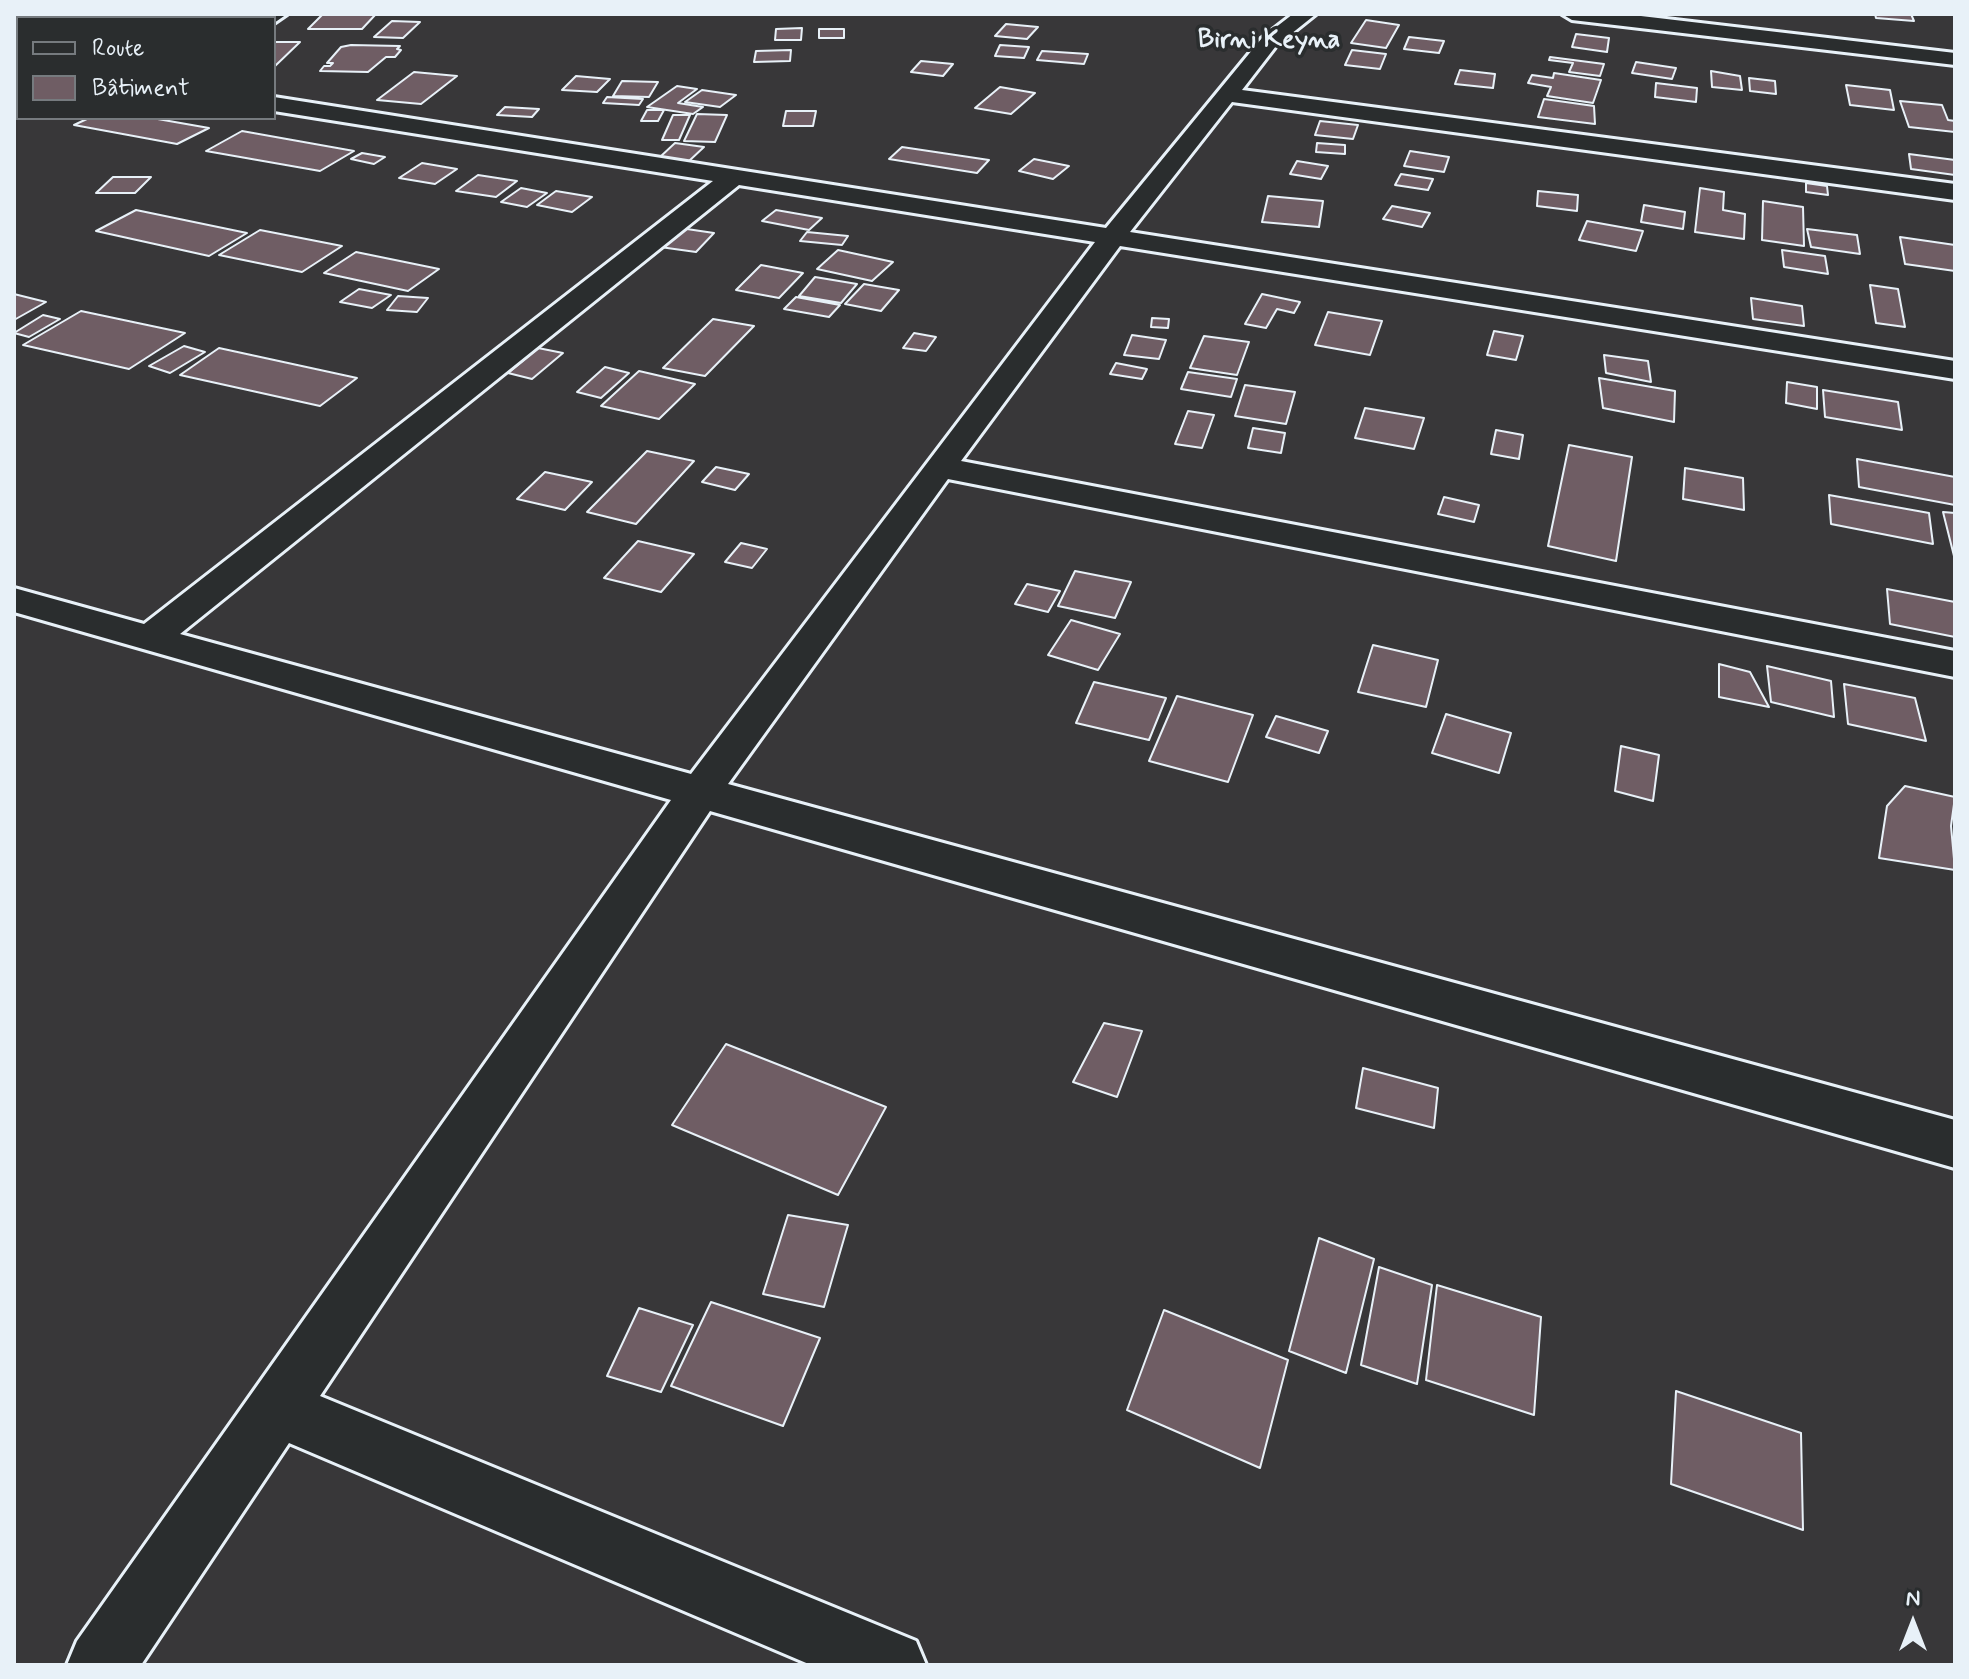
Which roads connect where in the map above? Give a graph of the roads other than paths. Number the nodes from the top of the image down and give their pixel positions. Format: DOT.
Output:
graph roads {
  1 [pos="1306,14"];
  2 [pos="1572,14"];
  3 [pos="1955,59"];
  4 [pos="1227,95"];
  5 [pos="276,104"];
  6 [pos="735,176"];
  7 [pos="1955,192"];
  8 [pos="1115,235"];
  9 [pos="1955,370"];
  10 [pos="940,467"];
  11 [pos="14,600"];
  12 [pos="151,638"];
  13 [pos="1955,664"];
  14 [pos="700,792"];
  15 [pos="1955,1144"];
  16 [pos="277,1408"];
  17 [pos="101,1665"];
  18 [pos="892,1665"];
  1 -- 4 [label="street"];
  2 -- 3 [label="street"];
  4 -- 7 [label="street"];
  4 -- 8 [label="street"];
  5 -- 6 [label="street"];
  6 -- 8 [label="street"];
  6 -- 12 [label="street"];
  8 -- 9 [label="street"];
  8 -- 10 [label="street"];
  10 -- 13 [label="street"];
  10 -- 14 [label="street"];
  11 -- 12 [label="street"];
  12 -- 14 [label="street"];
  14 -- 15 [label="street"];
  14 -- 16 [label="street"];
  16 -- 17 [label="street"];
  16 -- 18 [label="street"];
}
